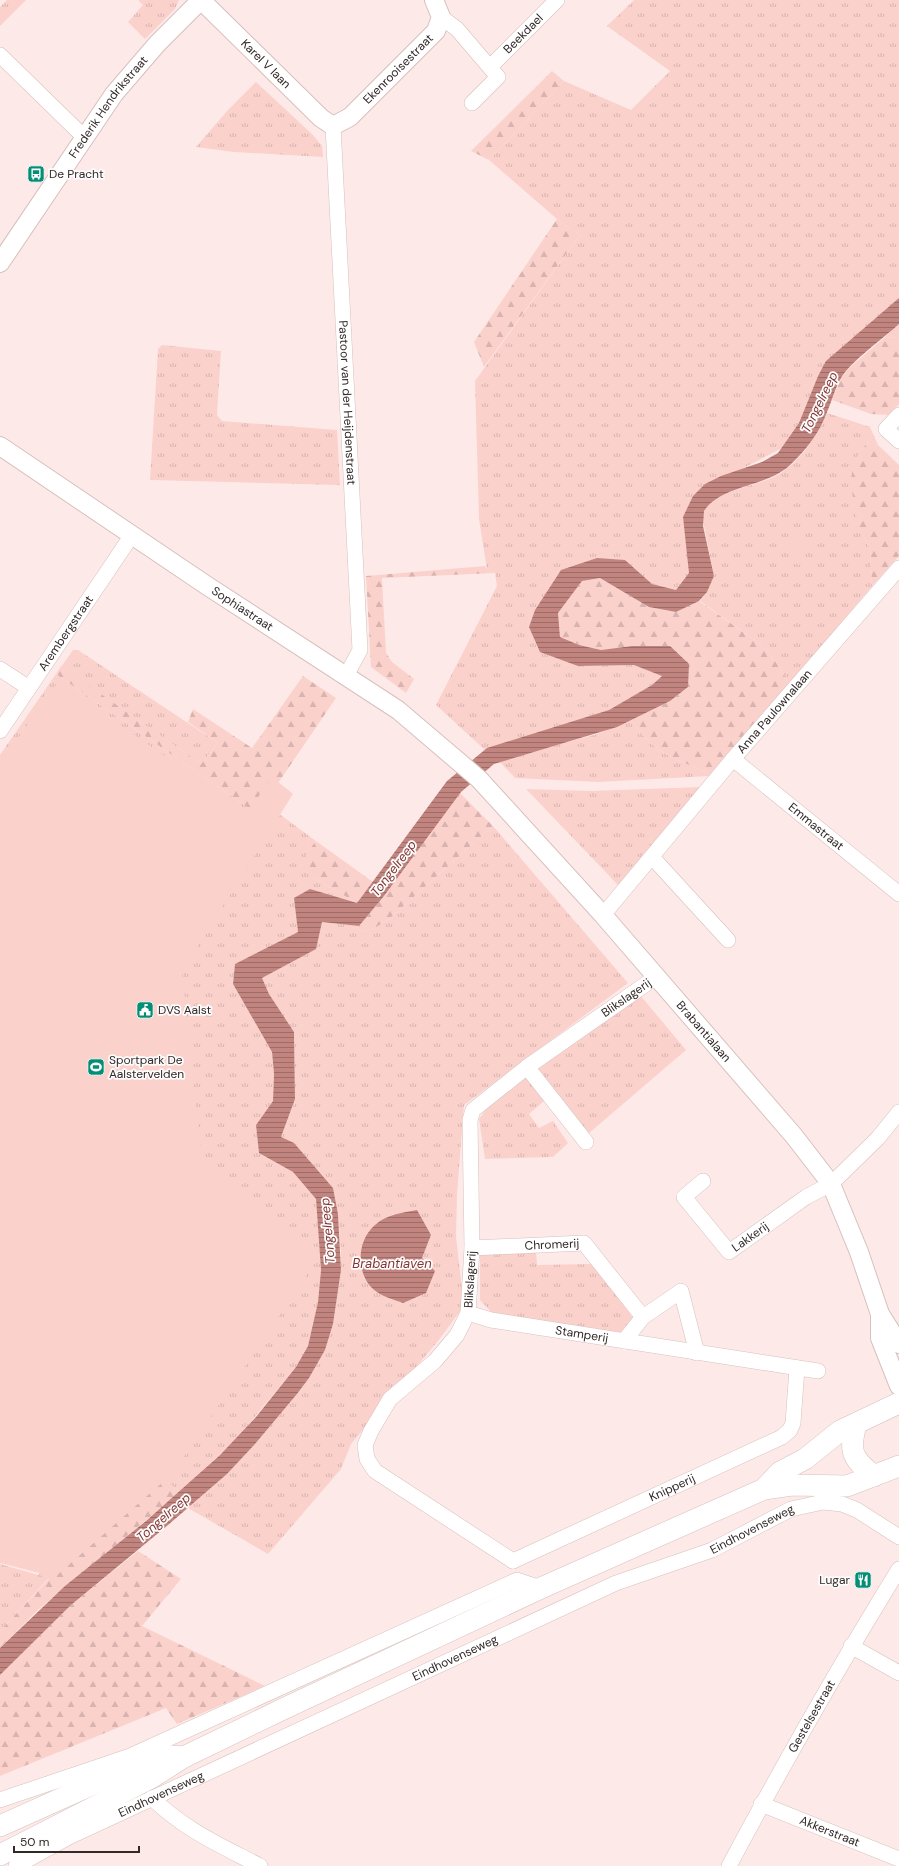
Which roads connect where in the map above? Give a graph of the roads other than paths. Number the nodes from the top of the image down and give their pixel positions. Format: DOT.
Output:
graph roads {
  1 [pos="201,0"];
  2 [pos="434,0"];
  3 [pos="557,0"];
  4 [pos="441,17"];
  5 [pos="0,55"];
  6 [pos="490,67"];
  7 [pos="472,103"];
  8 [pos="333,126"];
  9 [pos="85,138"];
  10 [pos="0,264"];
  11 [pos="899,415"];
  12 [pos="899,441"];
  13 [pos="0,446"];
  14 [pos="132,535"];
  15 [pos="899,568"];
  16 [pos="0,669"];
  17 [pos="346,676"];
  18 [pos="29,688"];
  19 [pos="0,731"];
  20 [pos="733,759"];
  21 [pos="479,780"];
  22 [pos="652,857"];
  23 [pos="899,894"];
  24 [pos="603,915"];
  25 [pos="728,940"];
  26 [pos="656,976"];
  27 [pos="527,1067"];
  28 [pos="899,1112"];
  29 [pos="586,1142"];
  30 [pos="703,1181"];
  31 [pos="831,1184"];
  32 [pos="472,1248"];
  33 [pos="468,1313"];
  34 [pos="880,1314"];
  35 [pos="643,1317"];
  36 [pos="624,1341"];
  37 [pos="899,1344"];
  38 [pos="696,1353"];
  39 [pos="797,1368"];
  40 [pos="818,1371"];
  41 [pos="899,1386"];
  42 [pos="899,1404"];
  43 [pos="856,1425"];
  44 [pos="899,1466"];
  45 [pos="874,1476"];
  46 [pos="764,1489"];
  47 [pos="899,1537"];
  48 [pos="513,1561"];
  49 [pos="899,1569"];
  50 [pos="517,1580"];
  51 [pos="541,1588"];
  52 [pos="852,1646"];
  53 [pos="899,1673"];
  54 [pos="184,1757"];
  55 [pos="152,1798"];
  56 [pos="0,1800"];
  57 [pos="761,1804"];
  58 [pos="0,1826"];
  59 [pos="0,1855"];
  60 [pos="899,1859"];
  61 [pos="16,1866"];
  62 [pos="260,1866"];
  63 [pos="729,1866"];
  1 -- 8 [label="street, Karel V laan"];
  1 -- 9 [label="street, Frederik Hendrikstraat"];
  2 -- 4 [label="street"];
  3 -- 6 [label="street, Beekdael"];
  4 -- 6 [label="street"];
  4 -- 8 [label="street, Ekenrooisestraat"];
  5 -- 9 [label="street"];
  6 -- 7 [label="street"];
  8 -- 17 [label="street, Pastoor van der Heijdenstraat"];
  9 -- 10 [label="street, Frederik Hendrikstraat"];
  11 -- 12 [label="street"];
  13 -- 14 [label="street, Sophiastraat"];
  14 -- 17 [label="street, Sophiastraat"];
  14 -- 18 [label="street, Arembergstraat"];
  15 -- 20 [label="street, Anna Paulownalaan"];
  16 -- 18 [label="street"];
  17 -- 21 [label="street, Sophiastraat"];
  18 -- 19 [label="street, Arembergstraat"];
  20 -- 22 [label="street, Anna Paulownalaan"];
  20 -- 23 [label="street, Emmastraat"];
  21 -- 24 [label="street, Brabantialaan"];
  22 -- 24 [label="street, Anna Paulownalaan"];
  22 -- 25 [label="street"];
  24 -- 26 [label="street, Brabantialaan"];
  26 -- 27 [label="street, Blikslagerij"];
  26 -- 31 [label="street, Brabantialaan"];
  27 -- 29 [label="street"];
  27 -- 32 [label="street, Blikslagerij"];
  28 -- 31 [label="street"];
  30 -- 31 [label="street, Lakkerij"];
  31 -- 34 [label="street, Brabantialaan"];
  32 -- 33 [label="street, Blikslagerij"];
  32 -- 35 [label="street, Chromerij"];
  33 -- 36 [label="street, Stamperij"];
  33 -- 48 [label="street, Blikslagerij"];
  34 -- 37 [label="street, Brabantialaan"];
  34 -- 41 [label="street, Brabantialaan"];
  35 -- 36 [label="street"];
  35 -- 38 [label="street"];
  36 -- 38 [label="street, Stamperij"];
  38 -- 39 [label="street, Stamperij"];
  39 -- 40 [label="street, Stamperij"];
  39 -- 48 [label="street, Knipperij"];
  42 -- 43 [label="main road, Eindhovenseweg"];
  43 -- 45 [label="main road"];
  43 -- 46 [label="main road, Eindhovenseweg"];
  44 -- 45 [label="main road, Eindhovenseweg"];
  45 -- 46 [label="main road, Eindhovenseweg"];
  46 -- 51 [label="main road, Eindhovenseweg"];
  47 -- 55 [label="street, Eindhovenseweg"];
  48 -- 50 [label="street"];
  49 -- 52 [label="street, Gestelsestraat"];
  50 -- 51 [label="street"];
  50 -- 56 [label="street"];
  51 -- 54 [label="main road, Eindhovenseweg"];
  52 -- 53 [label="street"];
  52 -- 57 [label="street, Gestelsestraat"];
  54 -- 58 [label="main road, Eindhovenseweg"];
  54 -- 59 [label="main road, Eindhovenseweg"];
  55 -- 61 [label="street, Eindhovenseweg"];
  55 -- 62 [label="street"];
  57 -- 60 [label="street, Akkerstraat"];
  57 -- 63 [label="street, Gestelsestraat"];
}
